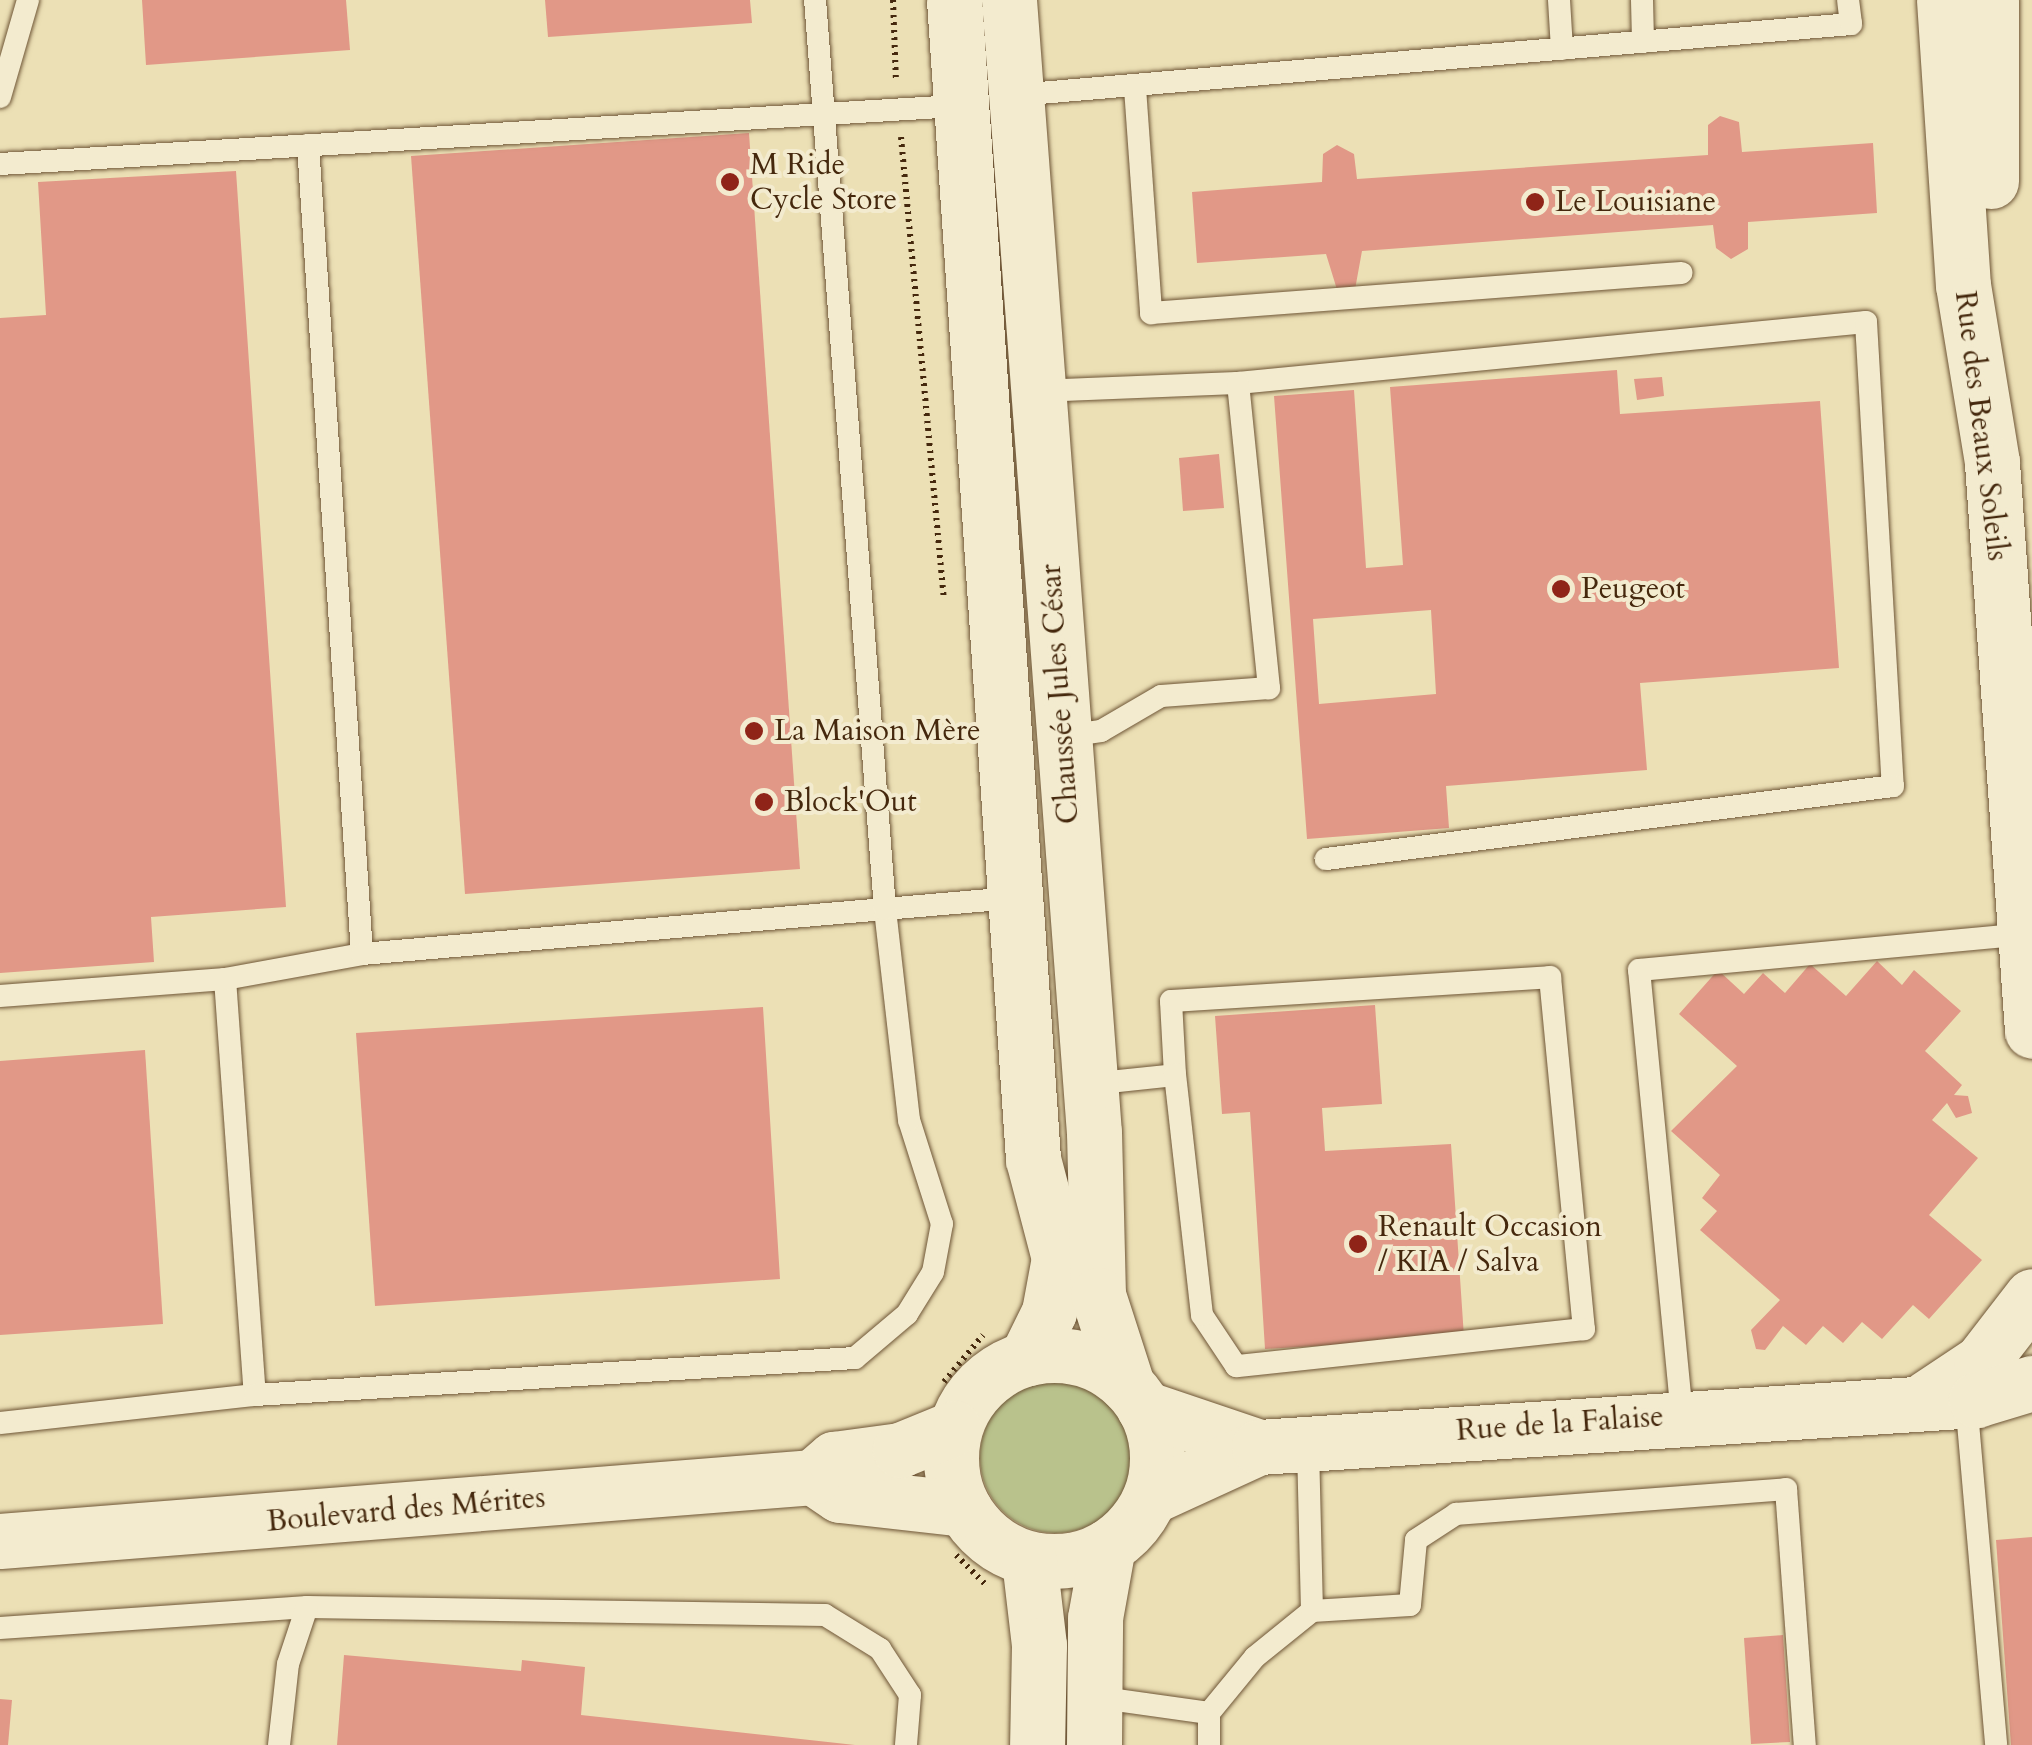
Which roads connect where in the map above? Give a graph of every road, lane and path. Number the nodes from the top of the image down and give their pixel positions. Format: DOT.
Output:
graph roads {
  1 [pos="28,0"];
  2 [pos="814,0"];
  3 [pos="893,0"];
  4 [pos="954,0"];
  5 [pos="1009,0"];
  6 [pos="1559,0"];
  7 [pos="1642,0"];
  8 [pos="1848,0"];
  9 [pos="1944,0"];
  10 [pos="1991,0"];
  11 [pos="1644,42"];
  12 [pos="1562,49"];
  13 [pos="1135,88"];
  14 [pos="1016,95"];
  15 [pos="0,97"];
  16 [pos="957,106"];
  17 [pos="822,112"];
  18 [pos="897,112"];
  19 [pos="308,145"];
  20 [pos="0,164"];
  21 [pos="1682,273"];
  22 [pos="1238,383"];
  23 [pos="1037,391"];
  24 [pos="2020,548"];
  25 [pos="944,606"];
  26 [pos="1064,736"];
  27 [pos="1326,859"];
  28 [pos="1013,898"];
  29 [pos="885,909"];
  30 [pos="2028,933"];
  31 [pos="362,954"];
  32 [pos="225,979"];
  33 [pos="0,996"];
  34 [pos="2032,1031"];
  35 [pos="1175,1075"];
  36 [pos="1090,1084"];
  37 [pos="2032,1296"];
  38 [pos="1026,1359"];
  39 [pos="2032,1383"];
  40 [pos="254,1395"];
  41 [pos="1136,1396"];
  42 [pos="1946,1399"];
  43 [pos="1682,1416"];
  44 [pos="0,1423"];
  45 [pos="954,1428"];
  46 [pos="1284,1445"];
  47 [pos="813,1478"];
  48 [pos="1150,1497"];
  49 [pos="957,1529"];
  50 [pos="0,1540"];
  51 [pos="1108,1546"];
  52 [pos="1014,1580"];
  53 [pos="307,1607"];
  54 [pos="1312,1611"];
  55 [pos="0,1628"];
  56 [pos="1209,1712"];
  57 [pos="1094,1721"];
  58 [pos="279,1745"];
  59 [pos="906,1745"];
  60 [pos="1037,1745"];
  61 [pos="1209,1745"];
  62 [pos="1805,1745"];
  63 [pos="1996,1745"];
  1 -- 15 [label="lane"];
  2 -- 17 [label="lane"];
  3 -- 18 [label="path"];
  4 -- 16 [label="main road, Chaussée Jules César"];
  5 -- 14 [label="main road, Chaussée Jules César"];
  6 -- 12 [label="lane"];
  7 -- 11 [label="lane"];
  8 -- 11 [label="lane"];
  9 -- 24 [label="main road, Rue des Beaux Soleils"];
  10 -- 24 [label="main road, Rue des Beaux Soleils"];
  11 -- 12 [label="lane"];
  12 -- 13 [label="lane"];
  13 -- 14 [label="lane"];
  13 -- 21 [label="lane"];
  14 -- 23 [label="main road, Chaussée Jules César"];
  16 -- 18 [label="lane"];
  16 -- 28 [label="main road, Chaussée Jules César"];
  17 -- 18 [label="lane"];
  17 -- 19 [label="lane"];
  17 -- 29 [label="lane"];
  18 -- 25 [label="path"];
  19 -- 20 [label="lane"];
  19 -- 31 [label="lane"];
  22 -- 23 [label="lane"];
  22 -- 26 [label="lane"];
  22 -- 27 [label="lane"];
  23 -- 26 [label="main road, Chaussée Jules César"];
  24 -- 30 [label="main road, Rue des Beaux Soleils"];
  26 -- 36 [label="main road, Chaussée Jules César"];
  28 -- 29 [label="lane"];
  28 -- 38 [label="main road, Chaussée Jules César"];
  29 -- 31 [label="lane"];
  29 -- 40 [label="lane"];
  30 -- 34 [label="main road, Rue des Beaux Soleils"];
  30 -- 43 [label="lane"];
  31 -- 32 [label="lane"];
  32 -- 33 [label="lane"];
  32 -- 40 [label="lane"];
  35 -- 35 [label="lane"];
  35 -- 36 [label="lane"];
  36 -- 41 [label="main road, Chaussée Jules César"];
  37 -- 42 [label="main road"];
  38 -- 41 [label="main road"];
  38 -- 45 [label="main road"];
  39 -- 42 [label="main road"];
  40 -- 44 [label="lane"];
  41 -- 46 [label="main road, Rue de la Falaise"];
  41 -- 48 [label="main road"];
  42 -- 43 [label="main road, Rue de la Falaise"];
  42 -- 63 [label="lane"];
  43 -- 46 [label="main road, Rue de la Falaise"];
  45 -- 47 [label="main road, Boulevard des Mérites"];
  45 -- 49 [label="main road"];
  46 -- 48 [label="main road, Rue de la Falaise"];
  46 -- 54 [label="lane"];
  47 -- 49 [label="main road, Boulevard des Mérites"];
  47 -- 50 [label="main road, Boulevard des Mérites"];
  48 -- 51 [label="main road"];
  49 -- 52 [label="path"];
  49 -- 52 [label="main road"];
  51 -- 52 [label="main road"];
  51 -- 57 [label="main road"];
  52 -- 60 [label="main road"];
  53 -- 55 [label="lane"];
  53 -- 58 [label="lane"];
  53 -- 59 [label="lane"];
  54 -- 56 [label="lane"];
  54 -- 62 [label="lane"];
  56 -- 57 [label="lane"];
  56 -- 61 [label="lane"];
}
